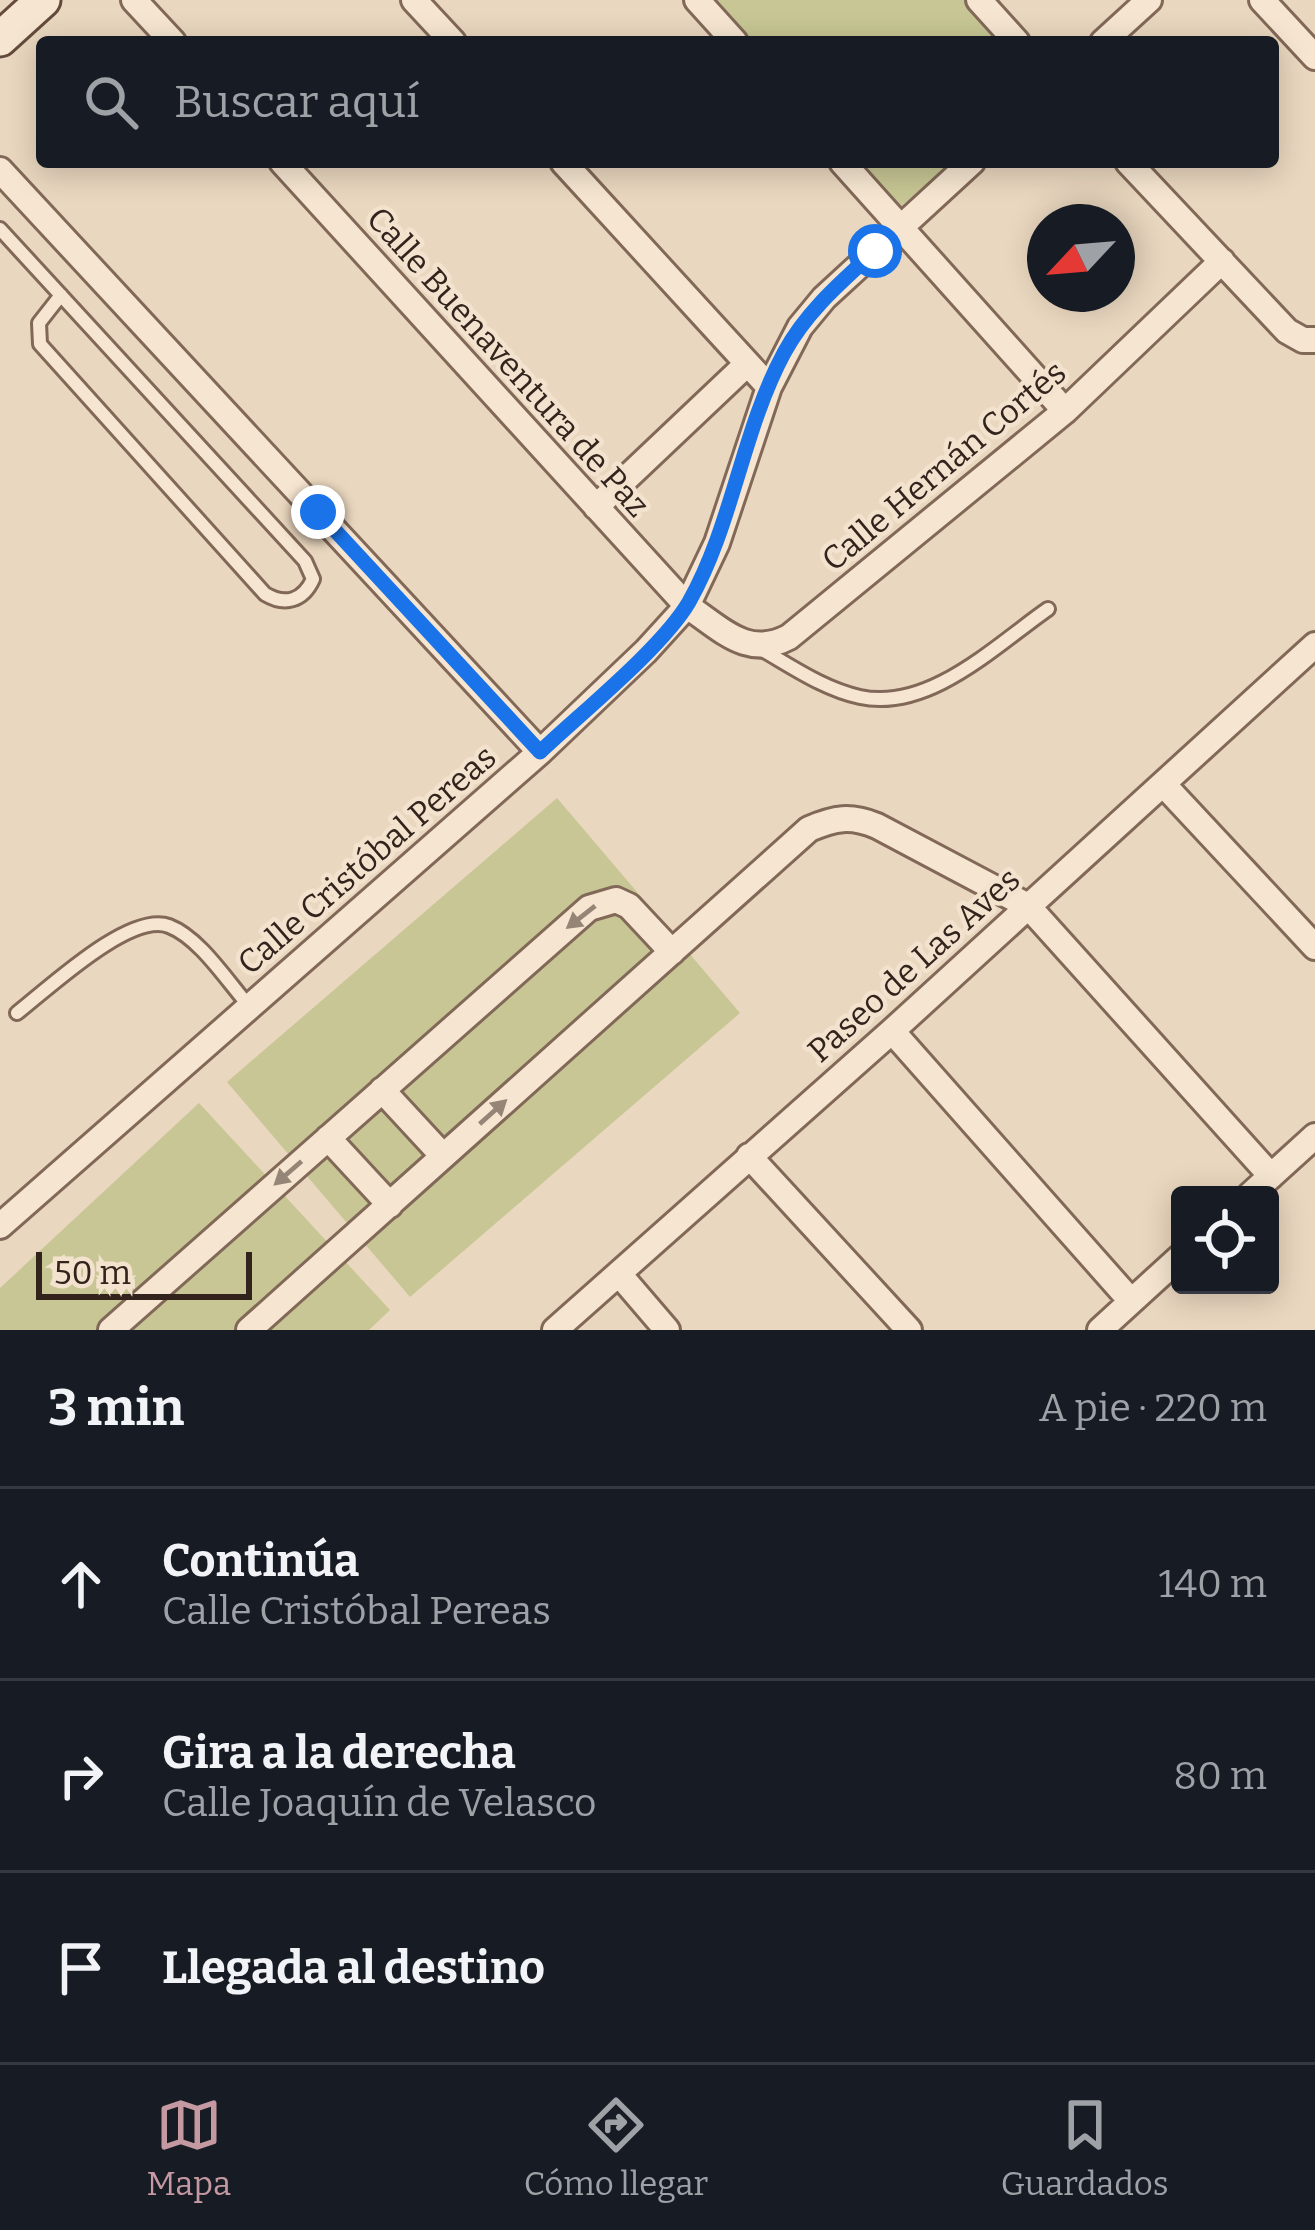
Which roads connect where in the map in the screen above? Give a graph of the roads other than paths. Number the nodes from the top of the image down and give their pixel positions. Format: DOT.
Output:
graph roads {
  1 [pos="43,0"];
  2 [pos="134,0"];
  3 [pos="414,0"];
  4 [pos="697,0"];
  5 [pos="979,0"];
  6 [pos="1149,0"];
  7 [pos="1262,0"];
  8 [pos="167,36"];
  9 [pos="447,36"];
  10 [pos="730,36"];
  11 [pos="1012,36"];
  12 [pos="1110,36"];
  13 [pos="0,39"];
  14 [pos="1315,57"];
  15 [pos="287,168"];
  16 [pos="567,168"];
  17 [pos="847,168"];
  18 [pos="965,168"];
  19 [pos="1134,168"];
  20 [pos="0,170"];
  21 [pos="900,227"];
  22 [pos="0,229"];
  23 [pos="1222,261"];
  24 [pos="61,295"];
  25 [pos="1315,340"];
  26 [pos="747,364"];
  27 [pos="769,387"];
  28 [pos="1065,411"];
  29 [pos="596,507"];
  30 [pos="687,606"];
  31 [pos="1048,608"];
  32 [pos="758,648"];
  33 [pos="1310,659"];
  34 [pos="540,752"];
  35 [pos="1164,784"];
  36 [pos="1028,906"];
  37 [pos="1315,947"];
  38 [pos="672,952"];
  39 [pos="250,1007"];
  40 [pos="16,1013"];
  41 [pos="892,1031"];
  42 [pos="382,1090"];
  43 [pos="1315,1136"];
  44 [pos="328,1138"];
  45 [pos="443,1156"];
  46 [pos="749,1156"];
  47 [pos="1271,1176"];
  48 [pos="1260,1186"];
  49 [pos="390,1205"];
  50 [pos="0,1226"];
  51 [pos="1171,1265"];
  52 [pos="619,1274"];
  53 [pos="1131,1301"];
  54 [pos="111,1330"];
  55 [pos="249,1330"];
  56 [pos="555,1330"];
  57 [pos="667,1330"];
  58 [pos="908,1330"];
  59 [pos="1100,1330"];
  1 -- 13 [label="main road"];
  2 -- 8 [label="street"];
  3 -- 9 [label="street"];
  4 -- 10 [label="street"];
  5 -- 11 [label="street"];
  6 -- 12 [label="street"];
  7 -- 14 [label="street"];
  15 -- 29 [label="street, Calle Buenaventura de Paz"];
  16 -- 26 [label="street"];
  17 -- 21 [label="street"];
  18 -- 21 [label="street, Calle Cristóbal Pereas"];
  19 -- 23 [label="street"];
  20 -- 34 [label="street"];
  21 -- 27 [label="street, Calle Cristóbal Pereas"];
  21 -- 28 [label="street"];
  22 -- 24 [label="lane"];
  23 -- 25 [label="street"];
  23 -- 28 [label="street, Calle Hernán Cortés"];
  24 -- 24 [label="lane"];
  26 -- 27 [label="street"];
  26 -- 29 [label="street"];
  27 -- 30 [label="street, Calle Cristóbal Pereas"];
  28 -- 32 [label="street, Calle Hernán Cortés"];
  29 -- 30 [label="street, Calle Buenaventura de Paz"];
  30 -- 32 [label="street"];
  30 -- 34 [label="street, Calle Cristóbal Pereas"];
  31 -- 32 [label="lane"];
  33 -- 35 [label="street, Paseo de Las Aves"];
  34 -- 39 [label="street, Calle Cristóbal Pereas"];
  35 -- 36 [label="street, Paseo de Las Aves"];
  35 -- 37 [label="street"];
  36 -- 38 [label="street"];
  36 -- 41 [label="street, Paseo de Las Aves"];
  36 -- 47 [label="street"];
  38 -- 42 [label="street, one-way"];
  45 -- 38 [label="street, one-way"];
  39 -- 40 [label="lane"];
  39 -- 50 [label="street, Calle Cristóbal Pereas"];
  41 -- 46 [label="street, Paseo de Las Aves"];
  41 -- 53 [label="street"];
  42 -- 44 [label="street"];
  42 -- 45 [label="street"];
  43 -- 47 [label="street"];
  44 -- 49 [label="street"];
  44 -- 54 [label="street, one-way"];
  45 -- 49 [label="street"];
  46 -- 52 [label="street, Paseo de Las Aves"];
  46 -- 58 [label="street"];
  47 -- 48 [label="street"];
  49 -- 55 [label="street"];
  51 -- 53 [label="street"];
  52 -- 56 [label="street, Paseo de Las Aves"];
  52 -- 57 [label="street"];
  53 -- 59 [label="street"];
}
